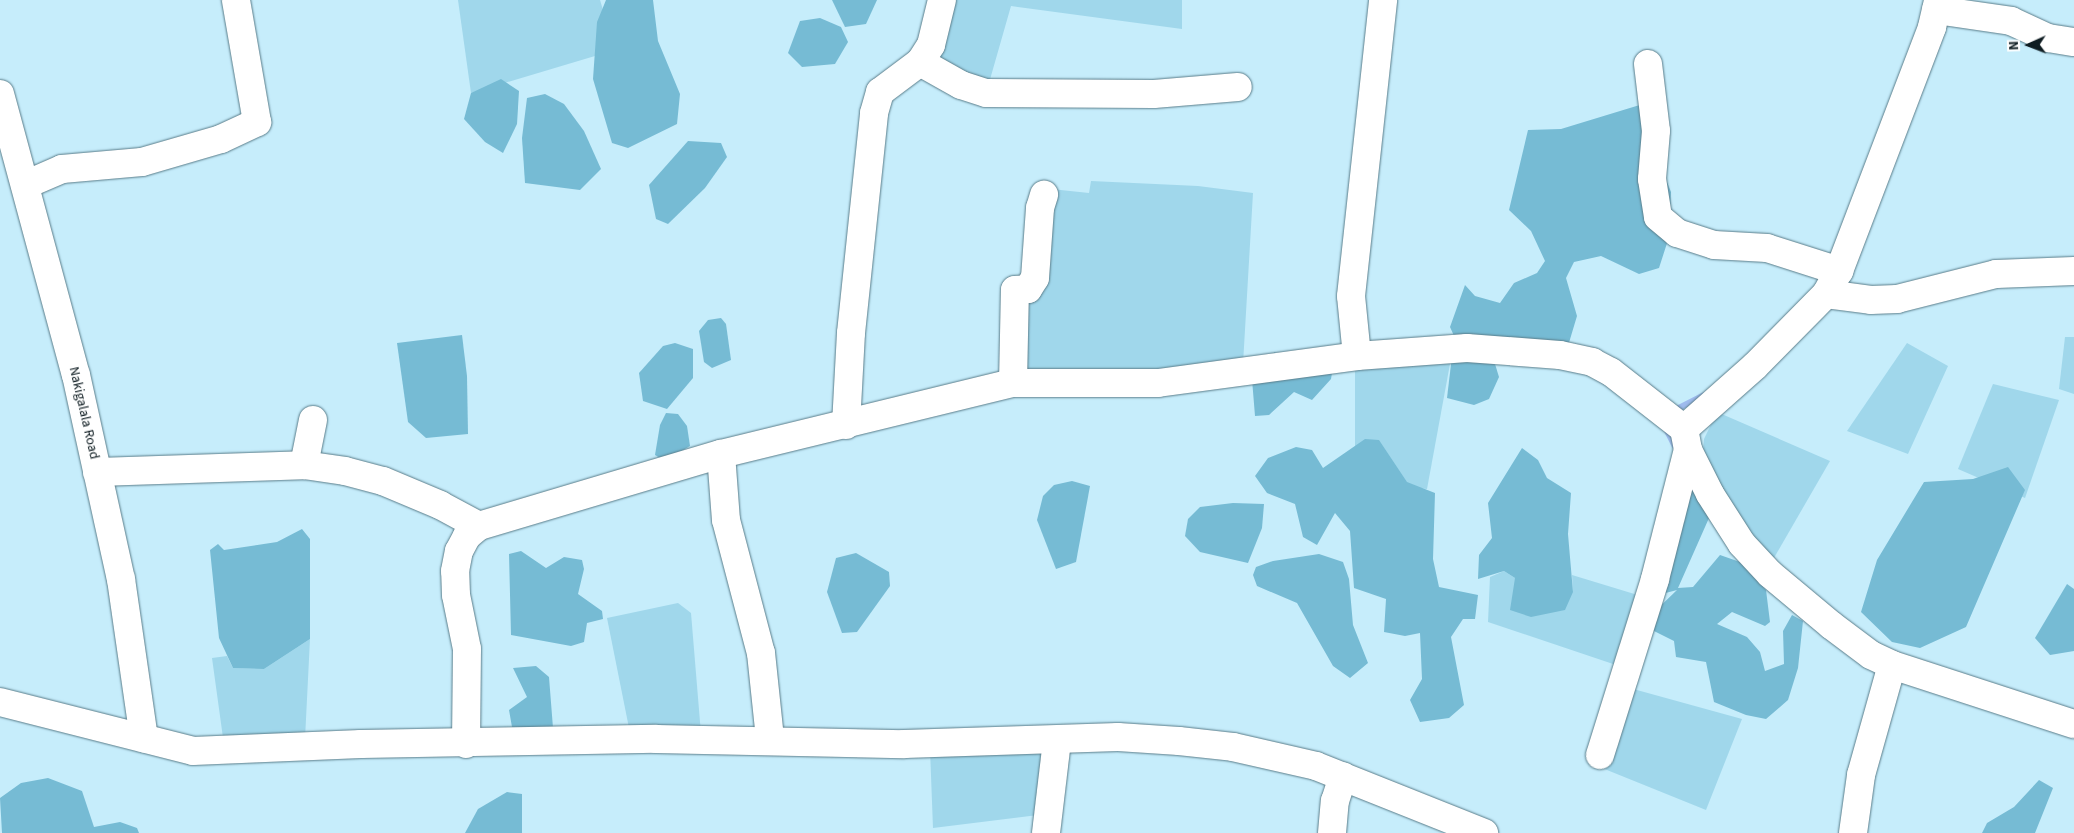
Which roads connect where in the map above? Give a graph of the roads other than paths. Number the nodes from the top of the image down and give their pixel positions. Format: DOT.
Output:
graph roads {
  1 [pos="236,0"];
  2 [pos="942,0"];
  3 [pos="1383,0"];
  4 [pos="1937,5"];
  5 [pos="2074,42"];
  6 [pos="920,62"];
  7 [pos="1648,64"];
  8 [pos="1238,87"];
  9 [pos="0,94"];
  10 [pos="25,185"];
  11 [pos="1044,195"];
  12 [pos="1839,271"];
  13 [pos="2074,271"];
  14 [pos="1826,294"];
  15 [pos="1357,356"];
  16 [pos="1013,383"];
  17 [pos="313,420"];
  18 [pos="846,425"];
  19 [pos="1686,439"];
  20 [pos="721,454"];
  21 [pos="304,465"];
  22 [pos="97,472"];
  23 [pos="479,526"];
  24 [pos="1892,665"];
  25 [pos="0,702"];
  26 [pos="2074,724"];
  27 [pos="144,738"];
  28 [pos="770,739"];
  29 [pos="1057,741"];
  30 [pos="466,744"];
  31 [pos="1600,755"];
  32 [pos="1343,776"];
  33 [pos="1046,833"];
  34 [pos="1332,833"];
  35 [pos="1484,833"];
  36 [pos="1853,833"];
  1 -- 10 [label="street"];
  2 -- 6 [label="street"];
  3 -- 15 [label="street"];
  4 -- 5 [label="street"];
  4 -- 12 [label="street"];
  6 -- 8 [label="street"];
  6 -- 18 [label="street"];
  7 -- 12 [label="street"];
  9 -- 10 [label="street, Nakigalala Road"];
  10 -- 22 [label="street, Nakigalala Road"];
  11 -- 16 [label="street"];
  12 -- 14 [label="street"];
  13 -- 14 [label="street"];
  14 -- 19 [label="street"];
  15 -- 16 [label="street"];
  15 -- 19 [label="street"];
  16 -- 18 [label="street"];
  17 -- 21 [label="street"];
  18 -- 20 [label="street"];
  19 -- 24 [label="street"];
  19 -- 31 [label="street"];
  20 -- 23 [label="street"];
  20 -- 28 [label="street"];
  21 -- 22 [label="street"];
  21 -- 23 [label="street"];
  22 -- 27 [label="street, Nakigalala Road"];
  23 -- 30 [label="street"];
  24 -- 26 [label="street"];
  24 -- 36 [label="street"];
  25 -- 27 [label="street"];
  27 -- 30 [label="street"];
  28 -- 29 [label="street"];
  28 -- 30 [label="street"];
  29 -- 32 [label="street"];
  29 -- 33 [label="street"];
  32 -- 34 [label="street"];
  32 -- 35 [label="street"];
}
